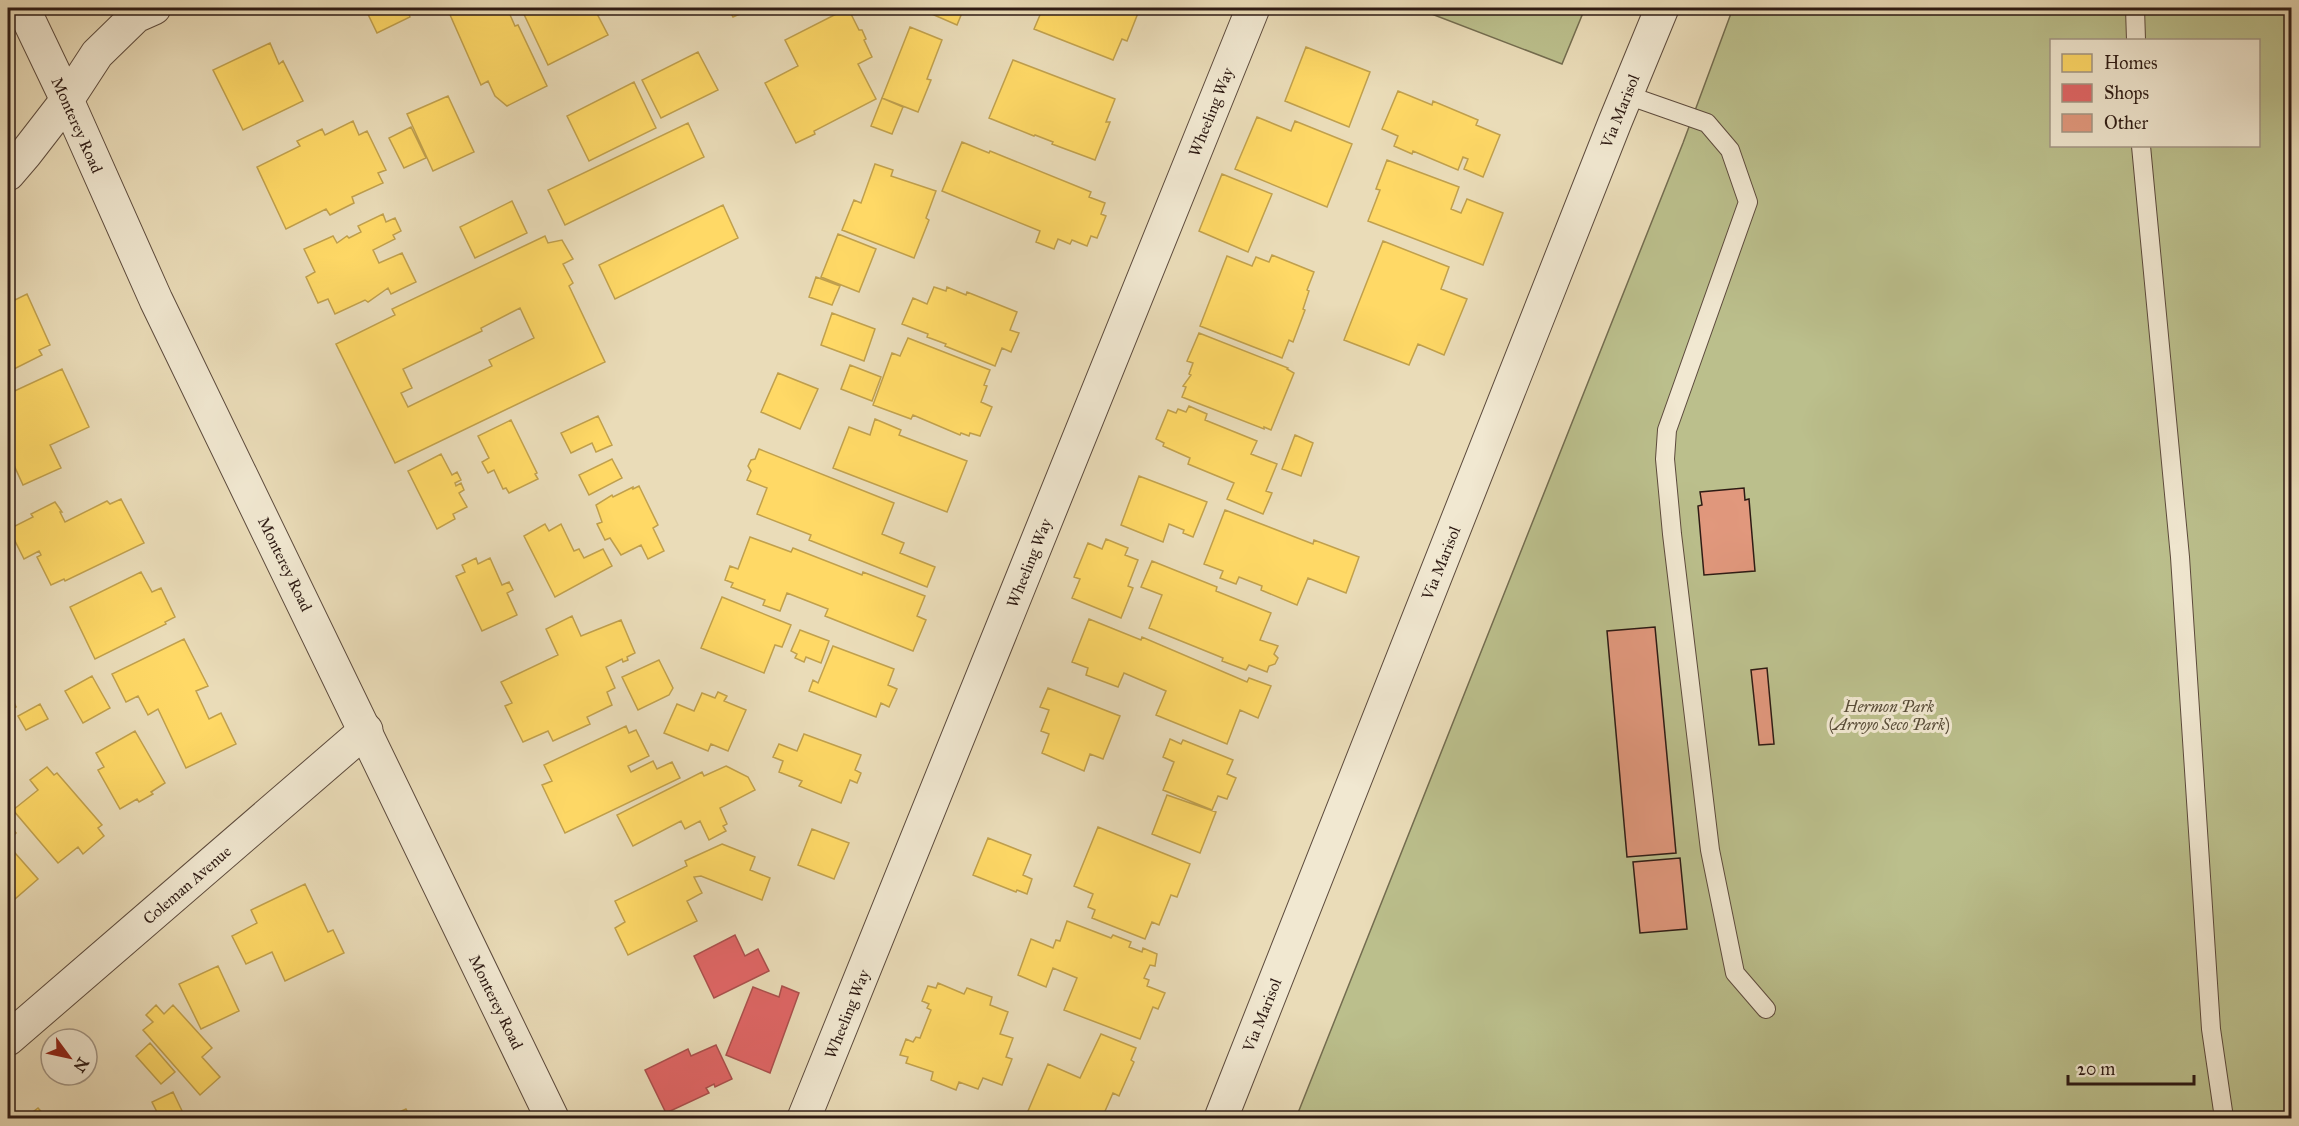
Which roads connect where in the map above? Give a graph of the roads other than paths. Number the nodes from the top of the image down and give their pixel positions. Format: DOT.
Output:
graph roads {
  1 [pos="23,8"];
  2 [pos="154,8"];
  3 [pos="1253,8"];
  4 [pos="1662,8"];
  5 [pos="2135,8"];
  6 [pos="2136,39"];
  7 [pos="1627,94"];
  8 [pos="67,100"];
  9 [pos="2141,147"];
  10 [pos="8,174"];
  11 [pos="366,730"];
  12 [pos="1766,1009"];
  13 [pos="8,1039"];
  14 [pos="552,1119"];
  15 [pos="804,1119"];
  16 [pos="1221,1119"];
  17 [pos="2224,1119"];
  1 -- 8 [label="street, Monterey Road"];
  2 -- 8 [label="street"];
  3 -- 15 [label="street, Wheeling Way"];
  4 -- 7 [label="street, Via Marisol"];
  5 -- 6 [label="lane"];
  7 -- 12 [label="lane"];
  7 -- 16 [label="street, Via Marisol"];
  8 -- 10 [label="street"];
  8 -- 11 [label="street, Monterey Road"];
  9 -- 17 [label="lane"];
  11 -- 13 [label="street, Coleman Avenue"];
  11 -- 14 [label="street, Monterey Road"];
}
